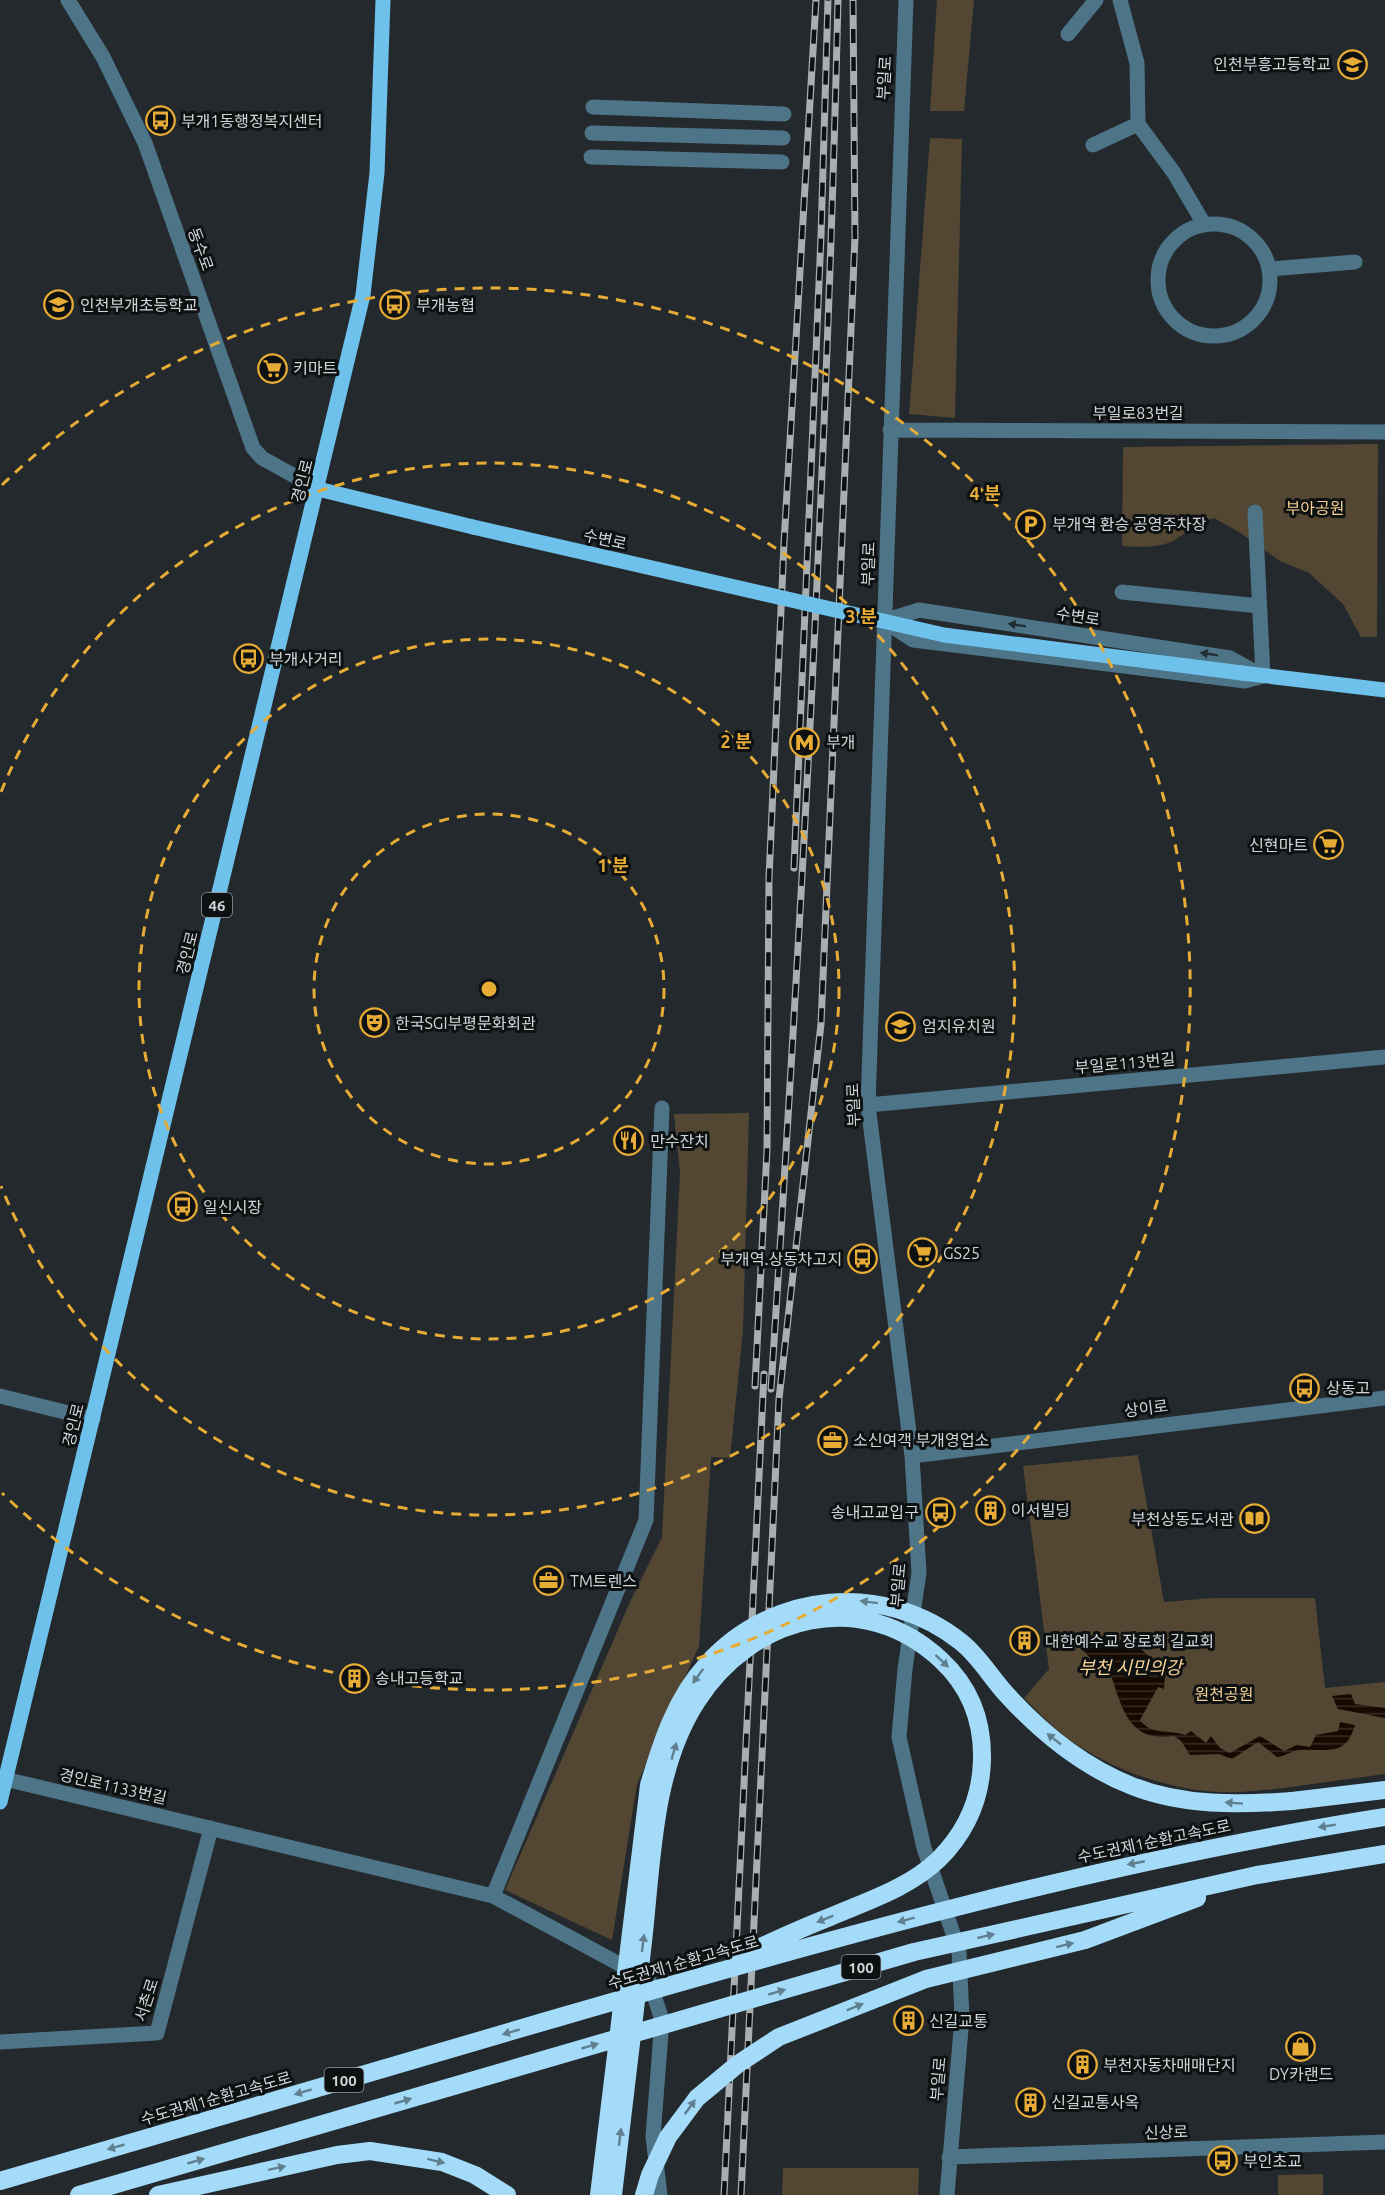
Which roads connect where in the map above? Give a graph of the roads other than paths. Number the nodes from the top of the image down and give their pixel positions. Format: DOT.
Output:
graph roads {
  1 [pos="68,0"];
  2 [pos="383,0"];
  3 [pos="906,0"];
  4 [pos="1096,0"];
  5 [pos="1120,0"];
  6 [pos="1068,34"];
  7 [pos="593,107"];
  8 [pos="784,114"];
  9 [pos="1138,124"];
  10 [pos="592,133"];
  11 [pos="783,138"];
  12 [pos="1093,145"];
  13 [pos="591,157"];
  14 [pos="782,162"];
  15 [pos="1204,224"];
  16 [pos="1355,262"];
  17 [pos="1270,269"];
  18 [pos="890,430"];
  19 [pos="1385,432"];
  20 [pos="318,489"];
  21 [pos="1255,512"];
  22 [pos="1122,592"];
  23 [pos="1259,606"];
  24 [pos="884,621"];
  25 [pos="1263,676"];
  26 [pos="1385,690"];
  27 [pos="1385,1058"];
  28 [pos="868,1105"];
  29 [pos="662,1107"];
  30 [pos="0,1396"];
  31 [pos="1385,1398"];
  32 [pos="93,1419"];
  33 [pos="912,1456"];
  34 [pos="5,1779"];
  35 [pos="1385,1790"];
  36 [pos="0,1802"];
  37 [pos="1385,1817"];
  38 [pos="212,1828"];
  39 [pos="1385,1854"];
  40 [pos="1257,1875"];
  41 [pos="493,1896"];
  42 [pos="688,1980"];
  43 [pos="0,2042"];
  44 [pos="1385,2142"];
  45 [pos="949,2157"];
  46 [pos="0,2181"];
  47 [pos="79,2195"];
  48 [pos="158,2195"];
  49 [pos="507,2195"];
  50 [pos="599,2195"];
  51 [pos="614,2195"];
  52 [pos="644,2195"];
  53 [pos="660,2195"];
  54 [pos="947,2195"];
  1 -- 20 [label="street, 동수로"];
  2 -- 20 [label="main road, 경인로 / 46"];
  3 -- 18 [label="street, 부일로"];
  4 -- 6 [label="street"];
  5 -- 9 [label="street"];
  7 -- 8 [label="street"];
  9 -- 12 [label="street"];
  9 -- 15 [label="street"];
  10 -- 11 [label="street"];
  13 -- 14 [label="street"];
  15 -- 17 [label="street"];
  15 -- 17 [label="street"];
  16 -- 17 [label="street"];
  18 -- 19 [label="street, 부일로83번길"];
  18 -- 24 [label="street, 부일로"];
  20 -- 25 [label="main road, 수변로, bridge"];
  20 -- 32 [label="main road, 경인로 / 46"];
  21 -- 23 [label="street"];
  22 -- 23 [label="street"];
  23 -- 25 [label="street"];
  24 -- 25 [label="street, 수변로"];
  25 -- 24 [label="street, 수변로, one-way"];
  24 -- 28 [label="street, 부일로"];
  25 -- 26 [label="main road, 수변로"];
  27 -- 28 [label="street, 부일로113번길"];
  28 -- 33 [label="street, 부일로"];
  29 -- 41 [label="street"];
  30 -- 32 [label="street"];
  31 -- 33 [label="street, 상이로"];
  32 -- 34 [label="main road, 경인로 / 46"];
  33 -- 45 [label="street, 부일로"];
  34 -- 36 [label="main road, 경인로 / 46"];
  34 -- 38 [label="street, 경인로1133번길"];
  35 -- 50 [label="highway, one-way, bridge"];
  37 -- 42 [label="highway, 수도권제1순환고속도로 / 100, one-way, bridge"];
  38 -- 41 [label="street, 경인로1133번길"];
  38 -- 43 [label="street, 서촌로"];
  39 -- 40 [label="highway, 100, bridge"];
  47 -- 40 [label="highway, 100, one-way, bridge"];
  52 -- 40 [label="highway, one-way, bridge"];
  41 -- 53 [label="street, 경인로1133번길"];
  42 -- 46 [label="highway, 수도권제1순환고속도로 / 100, one-way, bridge"];
  51 -- 42 [label="highway, one-way, bridge"];
  44 -- 45 [label="street, 신상로"];
  45 -- 54 [label="street, 부일로"];
  48 -- 49 [label="highway, one-way"];
}
